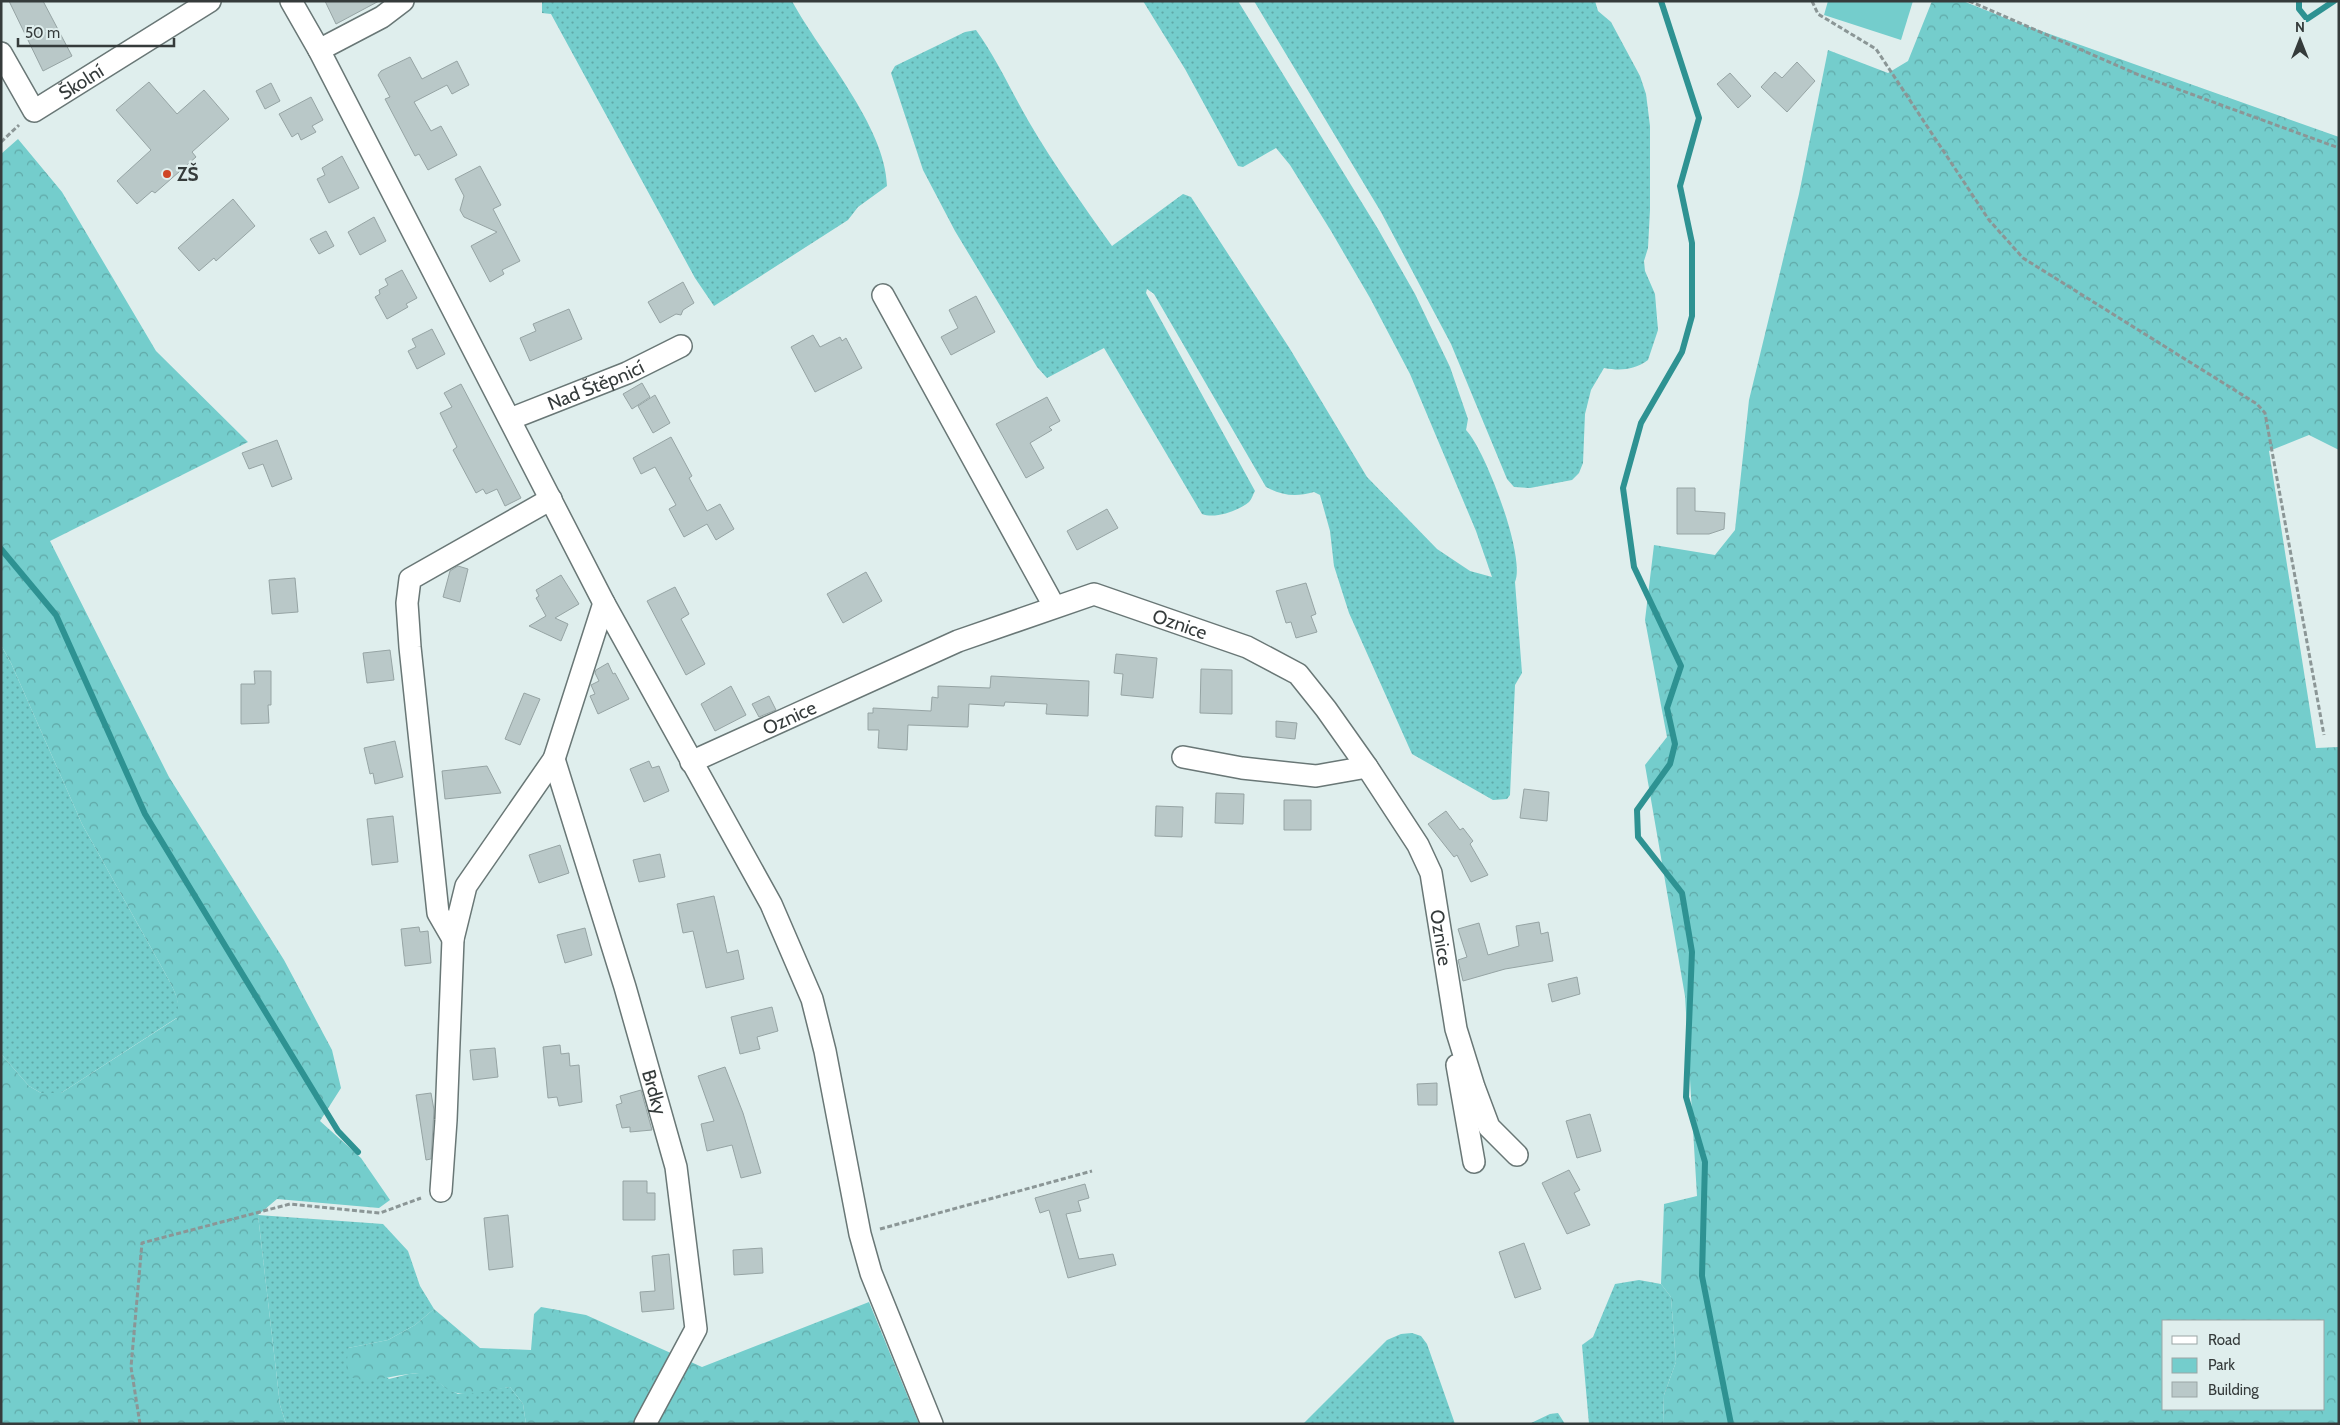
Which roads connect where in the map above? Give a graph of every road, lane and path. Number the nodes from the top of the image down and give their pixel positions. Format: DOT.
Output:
graph roads {
  1 [pos="210,1"];
  2 [pos="291,1"];
  3 [pos="402,1"];
  4 [pos="1812,1"];
  5 [pos="1969,1"];
  6 [pos="319,50"];
  7 [pos="1,54"];
  8 [pos="2339,148"];
  9 [pos="884,295"];
  10 [pos="681,346"];
  11 [pos="510,419"];
  12 [pos="551,499"];
  13 [pos="604,603"];
  14 [pos="1054,606"];
  15 [pos="2324,735"];
  16 [pos="1183,756"];
  17 [pos="554,759"];
  18 [pos="691,762"];
  19 [pos="1367,767"];
  20 [pos="453,939"];
  21 [pos="1456,1029"];
  22 [pos="1489,1127"];
  23 [pos="1517,1155"];
  24 [pos="1092,1171"];
  25 [pos="441,1191"];
  26 [pos="860,1234"];
  27 [pos="140,1424"];
  28 [pos="645,1424"];
  29 [pos="932,1424"];
  1 -- 7 [label="street, Školní"];
  2 -- 6 [label="street"];
  3 -- 6 [label="street"];
  4 -- 15 [label="path"];
  5 -- 8 [label="path"];
  6 -- 11 [label="street"];
  9 -- 14 [label="street"];
  10 -- 11 [label="street, Nad Štěpnicí"];
  11 -- 12 [label="street"];
  12 -- 13 [label="street"];
  12 -- 20 [label="street"];
  13 -- 17 [label="street"];
  13 -- 18 [label="street"];
  14 -- 18 [label="street, Oznice"];
  14 -- 19 [label="street, Oznice"];
  16 -- 19 [label="street"];
  17 -- 20 [label="street"];
  17 -- 28 [label="street, Brdky"];
  18 -- 26 [label="street"];
  19 -- 21 [label="street, Oznice"];
  20 -- 25 [label="street"];
  21 -- 22 [label="street"];
  21 -- 22 [label="street"];
  22 -- 23 [label="street"];
  24 -- 26 [label="path"];
  25 -- 27 [label="path"];
  26 -- 29 [label="street"];
}
